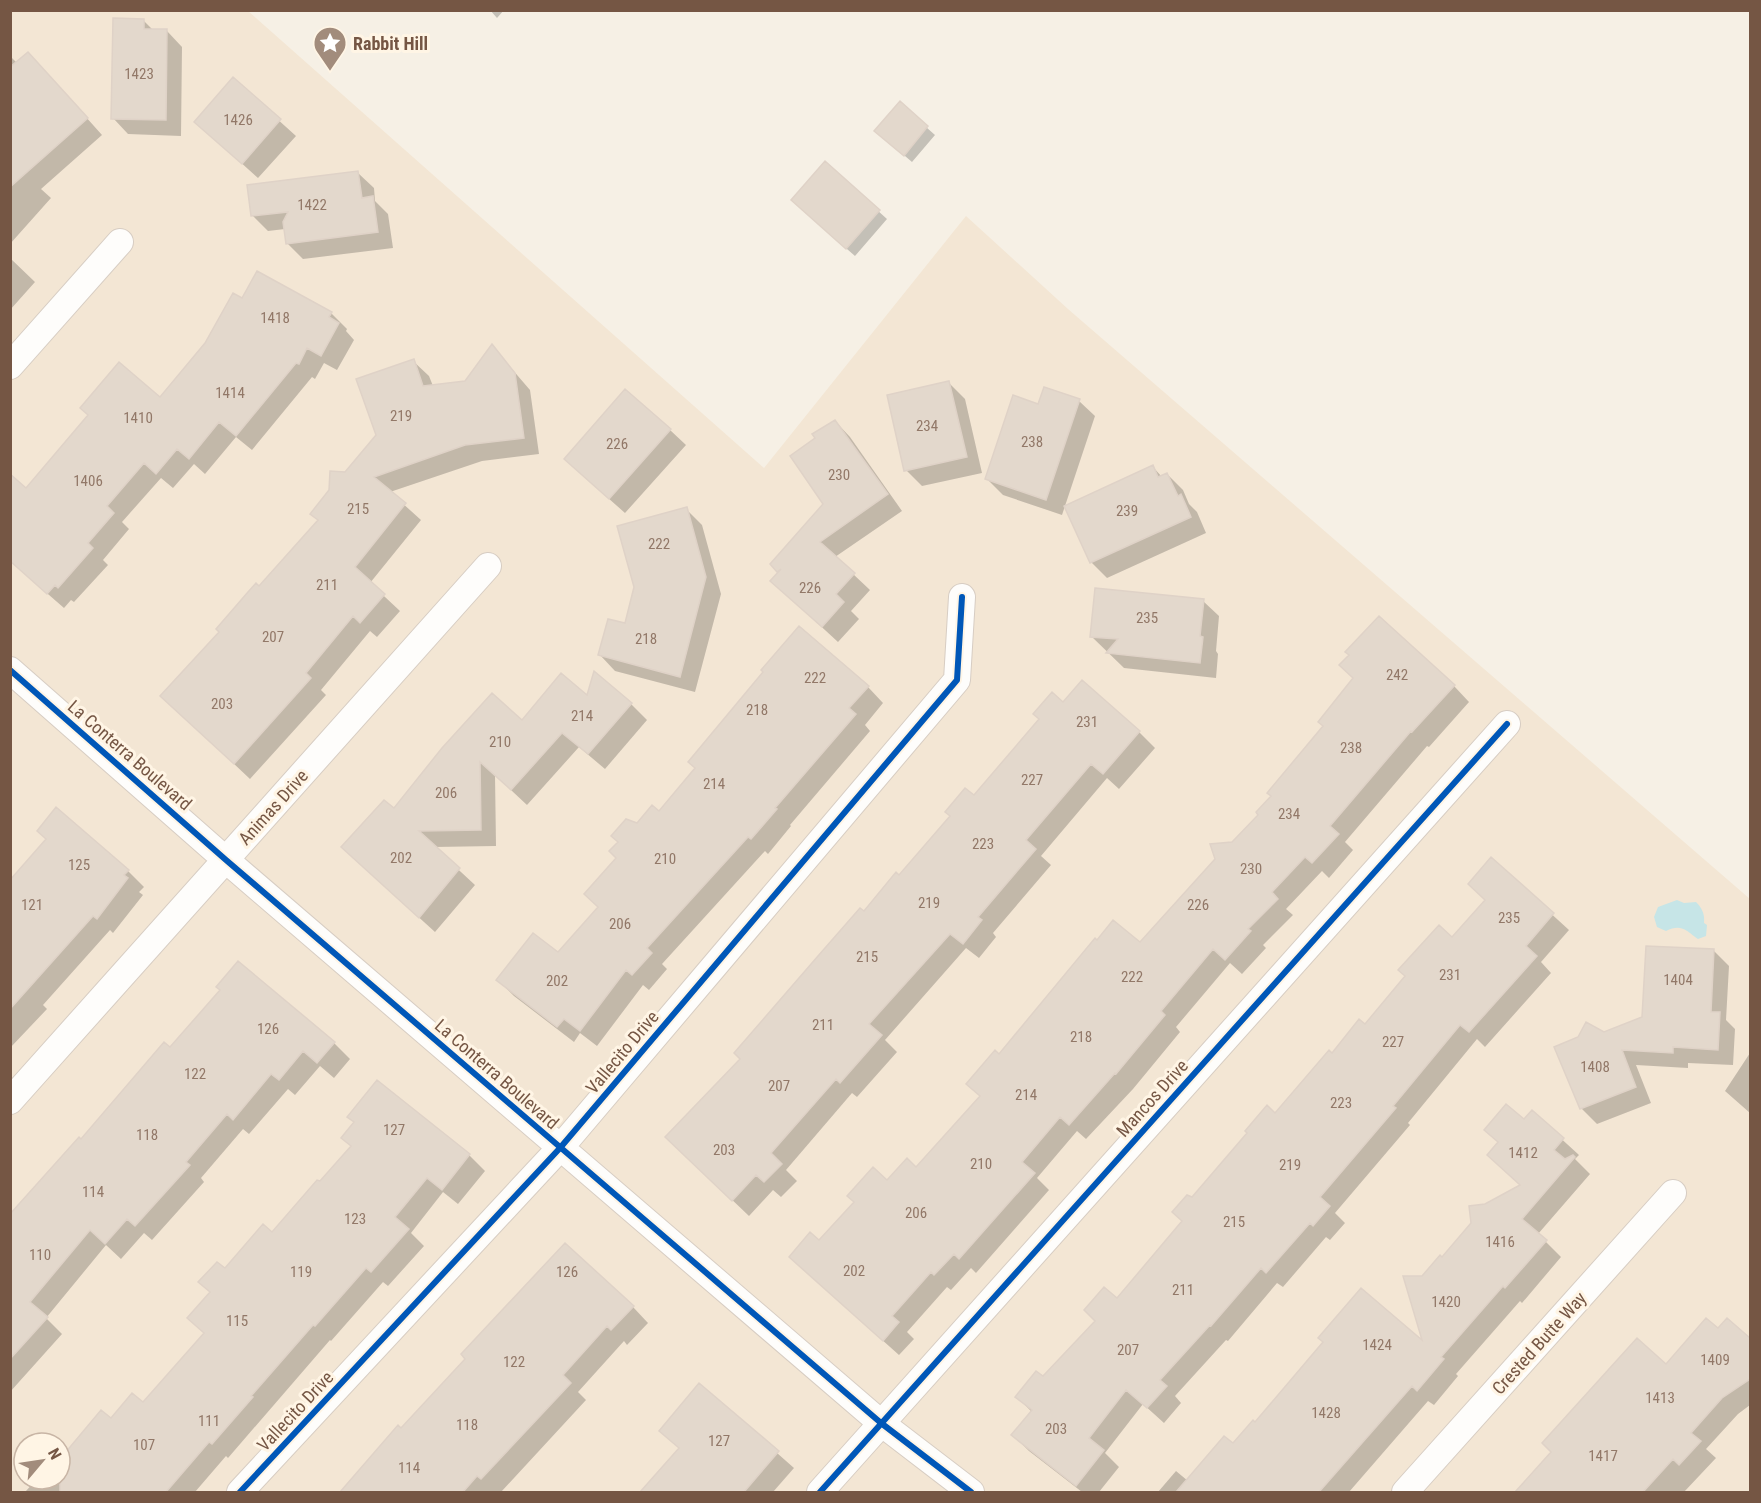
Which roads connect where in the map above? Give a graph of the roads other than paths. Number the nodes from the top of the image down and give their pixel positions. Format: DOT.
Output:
graph roads {
  1 [pos="120,242"];
  2 [pos="10,366"];
  3 [pos="488,566"];
  4 [pos="962,597"];
  5 [pos="10,670"];
  6 [pos="1508,724"];
  7 [pos="226,860"];
  8 [pos="10,1101"];
  9 [pos="560,1148"];
  10 [pos="1673,1193"];
  11 [pos="881,1423"];
  12 [pos="240,1492"];
  13 [pos="820,1492"];
  14 [pos="971,1492"];
  15 [pos="1405,1492"];
  1 -- 2 [label="street"];
  3 -- 7 [label="street, Animas Drive"];
  4 -- 9 [label="street, Vallecito Drive"];
  5 -- 7 [label="street, La Conterra Boulevard"];
  6 -- 11 [label="street, Mancos Drive"];
  7 -- 8 [label="street, Animas Drive"];
  7 -- 9 [label="street, La Conterra Boulevard"];
  9 -- 11 [label="street, La Conterra Boulevard"];
  9 -- 12 [label="street, Vallecito Drive"];
  10 -- 15 [label="street, Crested Butte Way"];
  11 -- 13 [label="street, Mancos Drive"];
  11 -- 14 [label="street, La Conterra Boulevard"];
}
